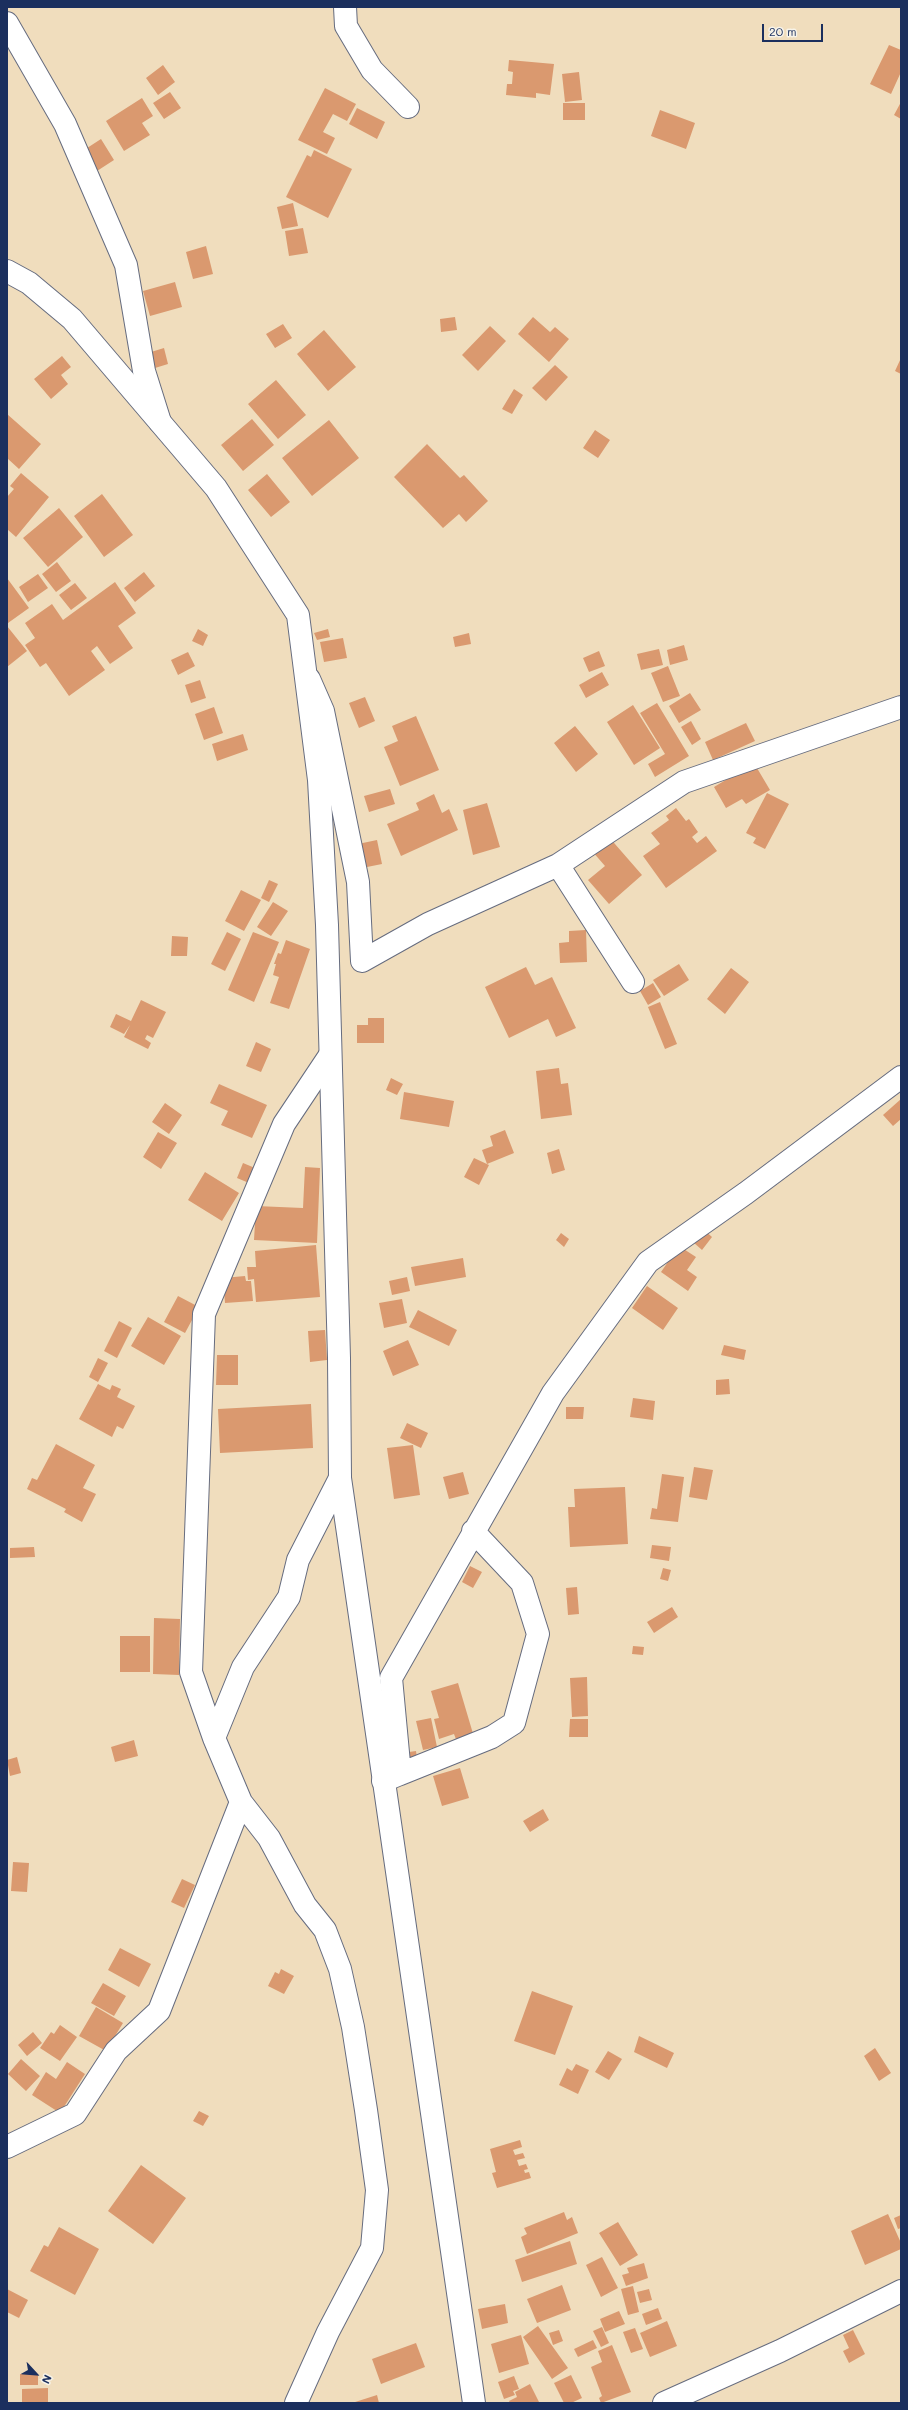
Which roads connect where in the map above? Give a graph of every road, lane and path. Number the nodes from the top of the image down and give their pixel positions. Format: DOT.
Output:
graph roads {
  1 [pos="345,7"];
  2 [pos="7,23"];
  3 [pos="408,106"];
  4 [pos="7,271"];
  5 [pos="160,422"];
  6 [pos="304,666"];
  7 [pos="901,707"];
  8 [pos="558,865"];
  9 [pos="632,982"];
  10 [pos="330,1055"];
  11 [pos="901,1077"];
  12 [pos="340,1478"];
  13 [pos="473,1531"];
  14 [pos="214,1738"];
  15 [pos="391,1777"];
  16 [pos="240,1802"];
  17 [pos="7,2147"];
  18 [pos="901,2291"];
  19 [pos="296,2403"];
  20 [pos="474,2403"];
  21 [pos="664,2403"];
  1 -- 3 [label="street"];
  2 -- 5 [label="street"];
  4 -- 5 [label="street"];
  5 -- 6 [label="street"];
  6 -- 8 [label="street"];
  6 -- 10 [label="street"];
  7 -- 8 [label="street"];
  8 -- 9 [label="street"];
  10 -- 12 [label="street"];
  10 -- 14 [label="street"];
  11 -- 13 [label="street"];
  12 -- 14 [label="street"];
  12 -- 15 [label="street"];
  13 -- 15 [label="street"];
  13 -- 15 [label="street"];
  14 -- 16 [label="street"];
  15 -- 20 [label="street"];
  16 -- 17 [label="street"];
  16 -- 19 [label="street"];
  18 -- 21 [label="street"];
}
